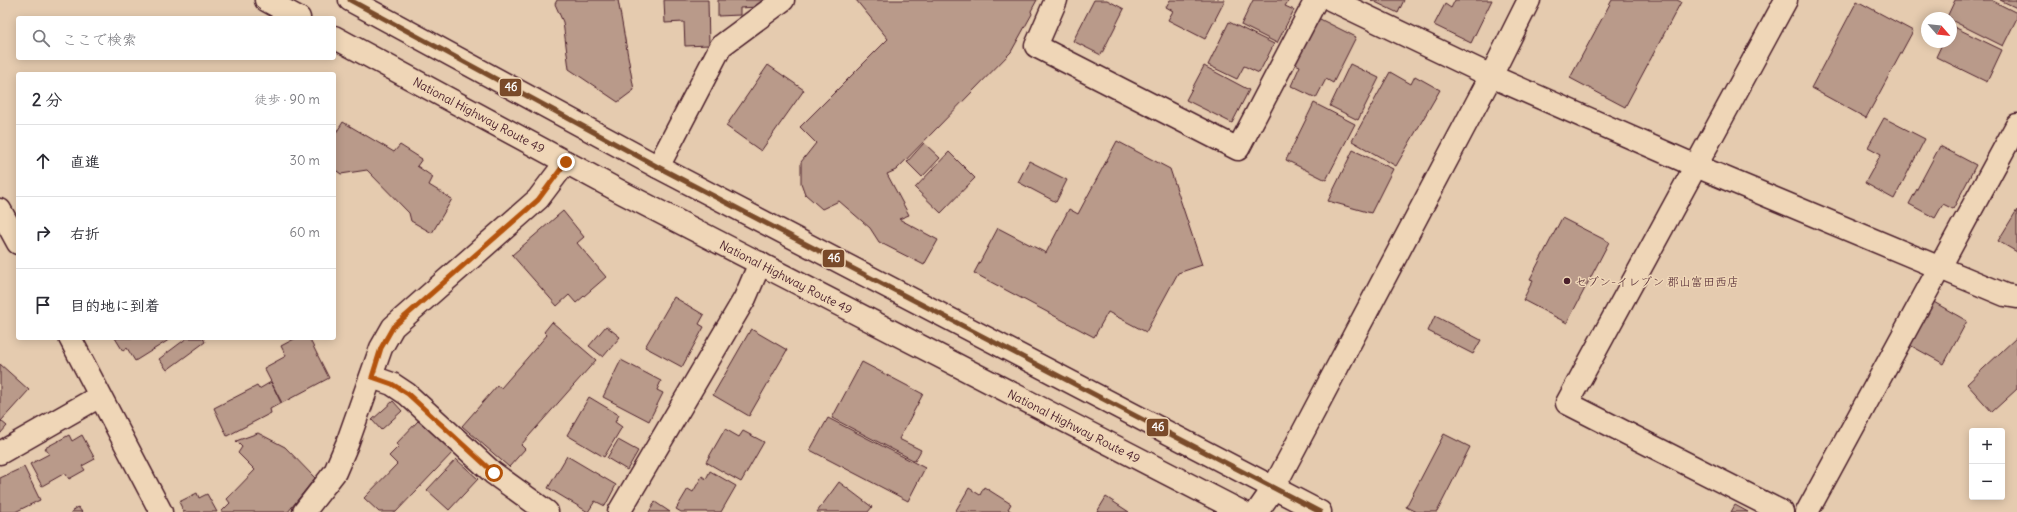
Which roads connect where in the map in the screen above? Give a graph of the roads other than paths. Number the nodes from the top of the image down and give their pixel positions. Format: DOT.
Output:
graph roads {
  1 [pos="266,0"];
  2 [pos="350,0"];
  3 [pos="783,0"];
  4 [pos="1056,0"];
  5 [pos="1316,0"];
  6 [pos="1332,0"];
  7 [pos="1529,0"];
  8 [pos="1786,0"];
  9 [pos="295,16"];
  10 [pos="336,38"];
  11 [pos="1491,76"];
  12 [pos="2017,125"];
  13 [pos="566,162"];
  14 [pos="658,166"];
  15 [pos="1696,166"];
  16 [pos="1,215"];
  17 [pos="16,240"];
  18 [pos="760,263"];
  19 [pos="1940,267"];
  20 [pos="2017,297"];
  21 [pos="71,340"];
  22 [pos="372,377"];
  23 [pos="100,396"];
  24 [pos="0,453"];
  25 [pos="1273,488"];
  26 [pos="161,512"];
  27 [pos="304,512"];
  28 [pos="548,512"];
  29 [pos="619,512"];
  30 [pos="1242,512"];
  31 [pos="1257,512"];
  32 [pos="1320,512"];
  33 [pos="1782,512"];
  34 [pos="1807,512"];
  1 -- 9 [label="main road"];
  2 -- 14 [label="main road"];
  3 -- 14 [label="main road"];
  4 -- 5 [label="main road"];
  6 -- 11 [label="main road"];
  7 -- 11 [label="main road"];
  8 -- 15 [label="main road"];
  10 -- 13 [label="main road, National Highway Route 49"];
  11 -- 15 [label="main road"];
  11 -- 25 [label="main road"];
  12 -- 19 [label="main road"];
  13 -- 18 [label="main road, National Highway Route 49"];
  13 -- 22 [label="main road"];
  14 -- 25 [label="main road"];
  15 -- 19 [label="main road"];
  15 -- 33 [label="main road"];
  16 -- 17 [label="main road"];
  18 -- 29 [label="main road"];
  18 -- 30 [label="main road, National Highway Route 49"];
  19 -- 20 [label="main road"];
  19 -- 34 [label="main road"];
  21 -- 23 [label="main road"];
  22 -- 27 [label="main road"];
  22 -- 28 [label="main road"];
  23 -- 24 [label="main road"];
  23 -- 26 [label="main road"];
  25 -- 31 [label="main road"];
  25 -- 32 [label="main road"];
}
